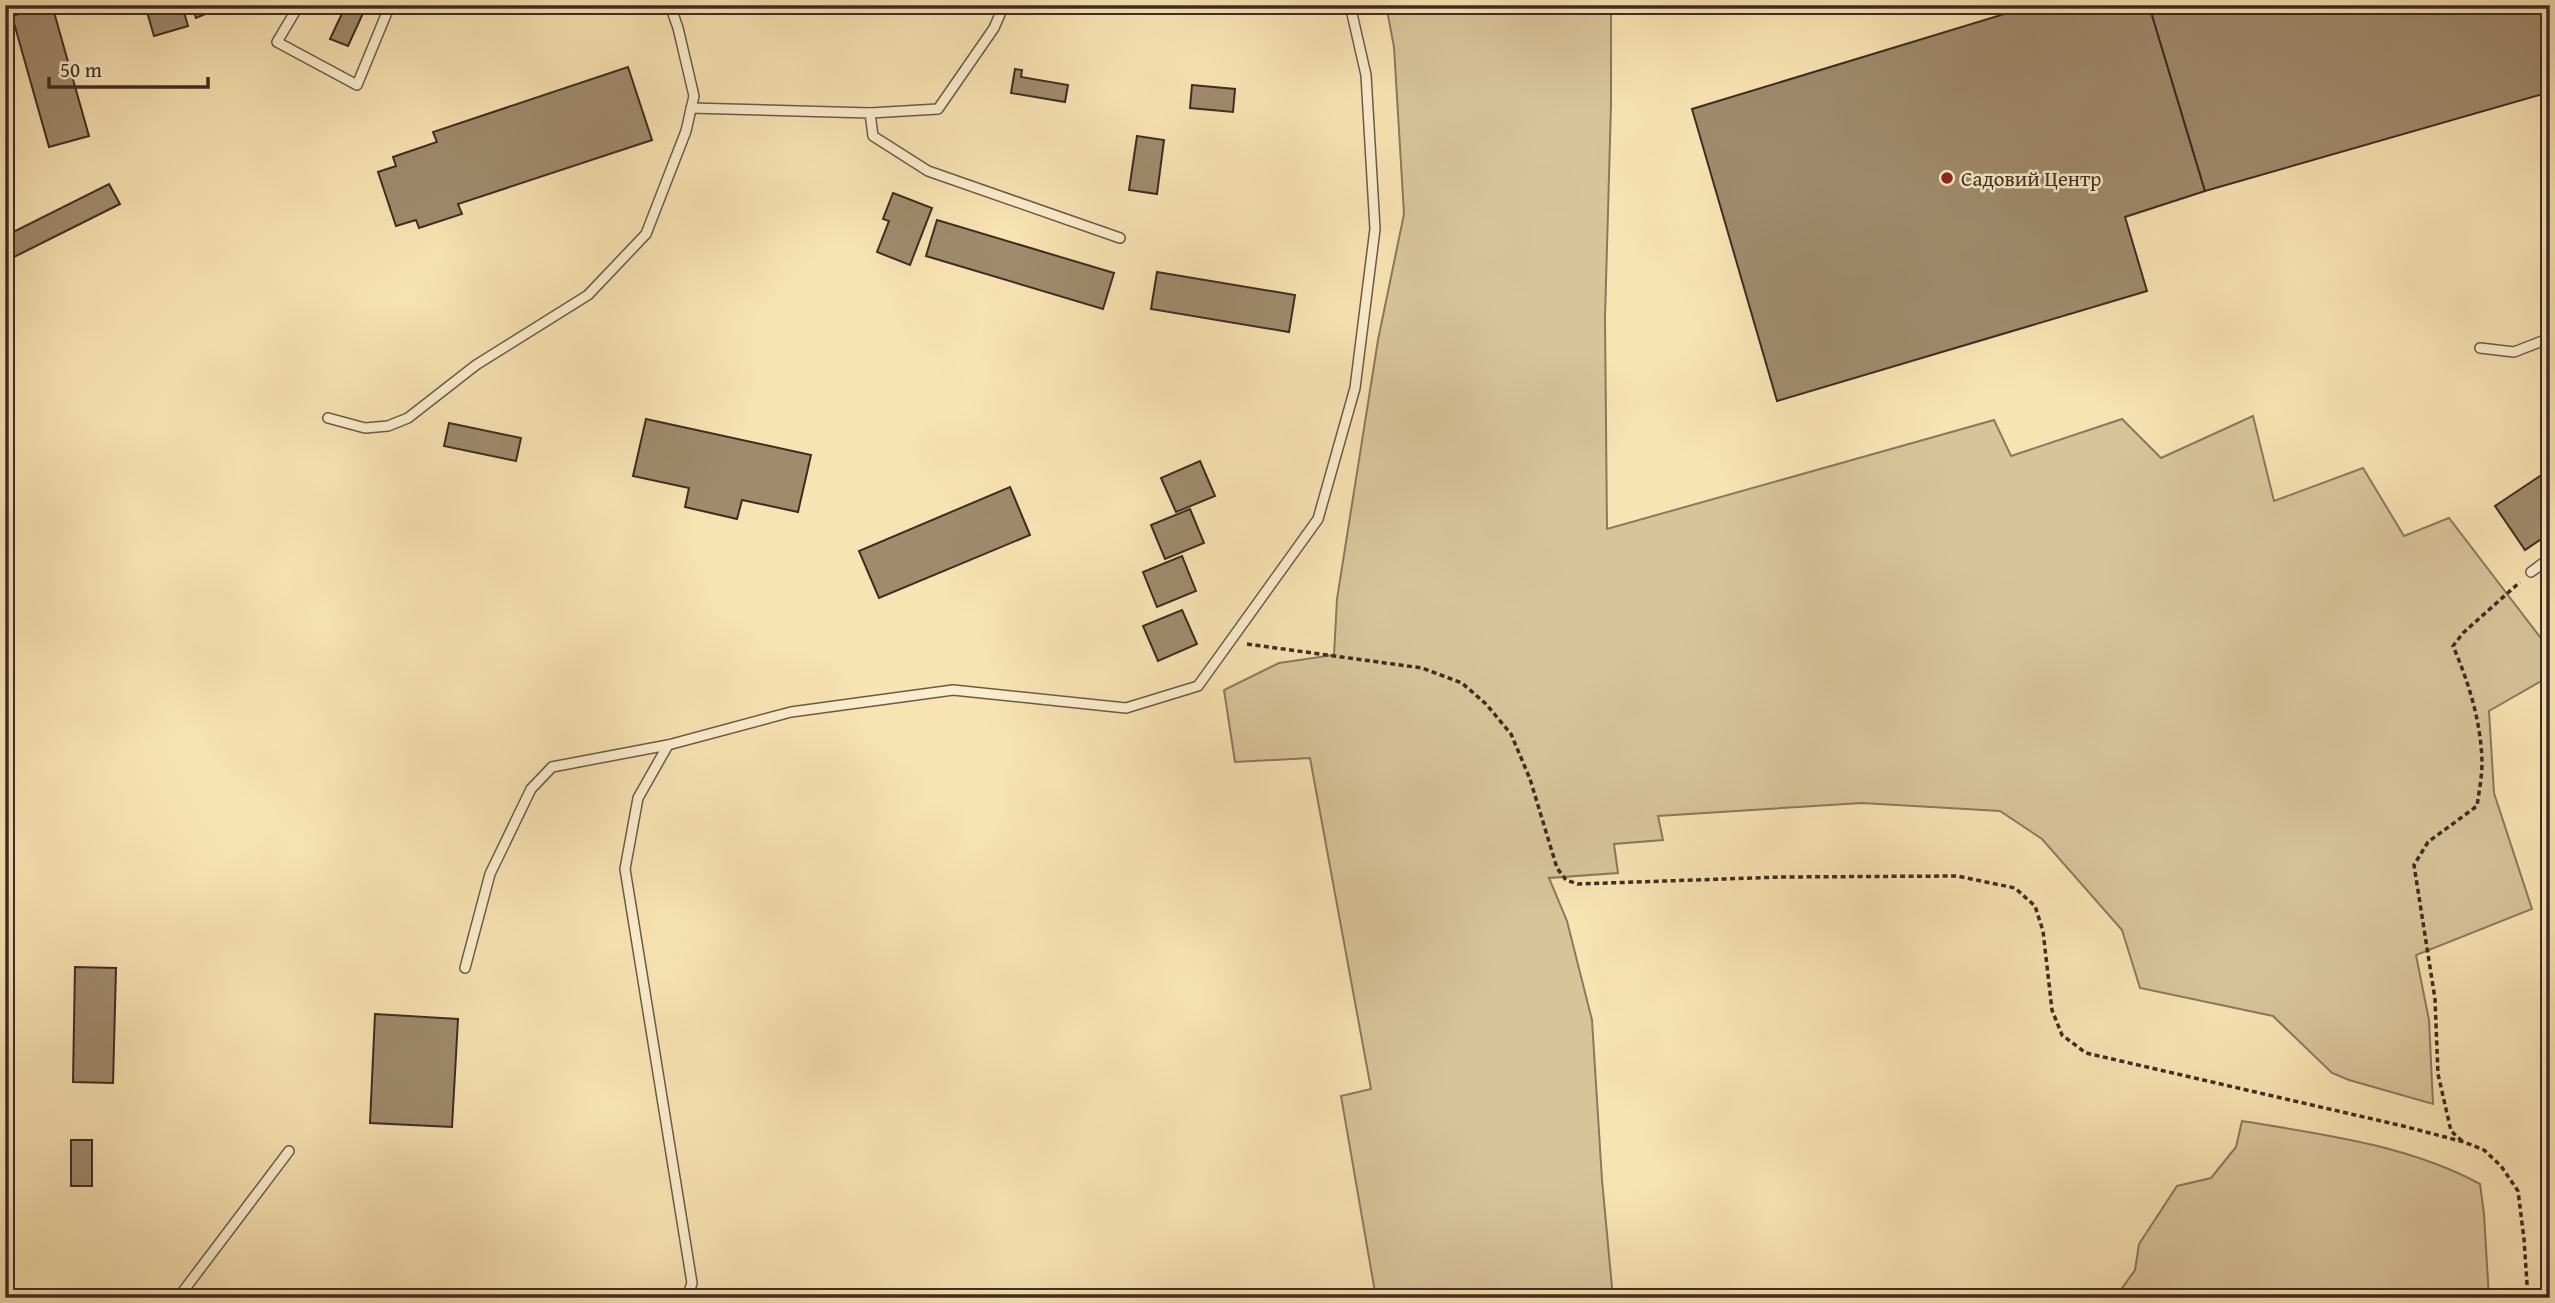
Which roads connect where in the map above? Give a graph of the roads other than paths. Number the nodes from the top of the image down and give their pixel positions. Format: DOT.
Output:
graph roads {
  1 [pos="299,5"];
  2 [pos="390,5"];
  3 [pos="670,5"];
  4 [pos="1004,5"];
  5 [pos="1350,5"];
  6 [pos="691,108"];
  7 [pos="870,114"];
  8 [pos="1120,238"];
  9 [pos="2550,338"];
  10 [pos="2480,348"];
  11 [pos="328,418"];
  12 [pos="2550,558"];
  13 [pos="2531,572"];
  14 [pos="668,745"];
  15 [pos="465,968"];
  16 [pos="289,1151"];
  17 [pos="692,1283"];
  18 [pos="178,1298"];
  19 [pos="687,1298"];
  20 [pos="696,1298"];
  1 -- 2 [label="lane"];
  3 -- 6 [label="lane"];
  4 -- 7 [label="lane"];
  5 -- 14 [label="lane"];
  6 -- 7 [label="lane"];
  6 -- 11 [label="lane"];
  7 -- 8 [label="lane"];
  9 -- 10 [label="lane"];
  12 -- 13 [label="lane"];
  14 -- 15 [label="lane"];
  14 -- 17 [label="lane"];
  16 -- 18 [label="lane"];
  17 -- 19 [label="lane"];
  17 -- 20 [label="lane"];
}
